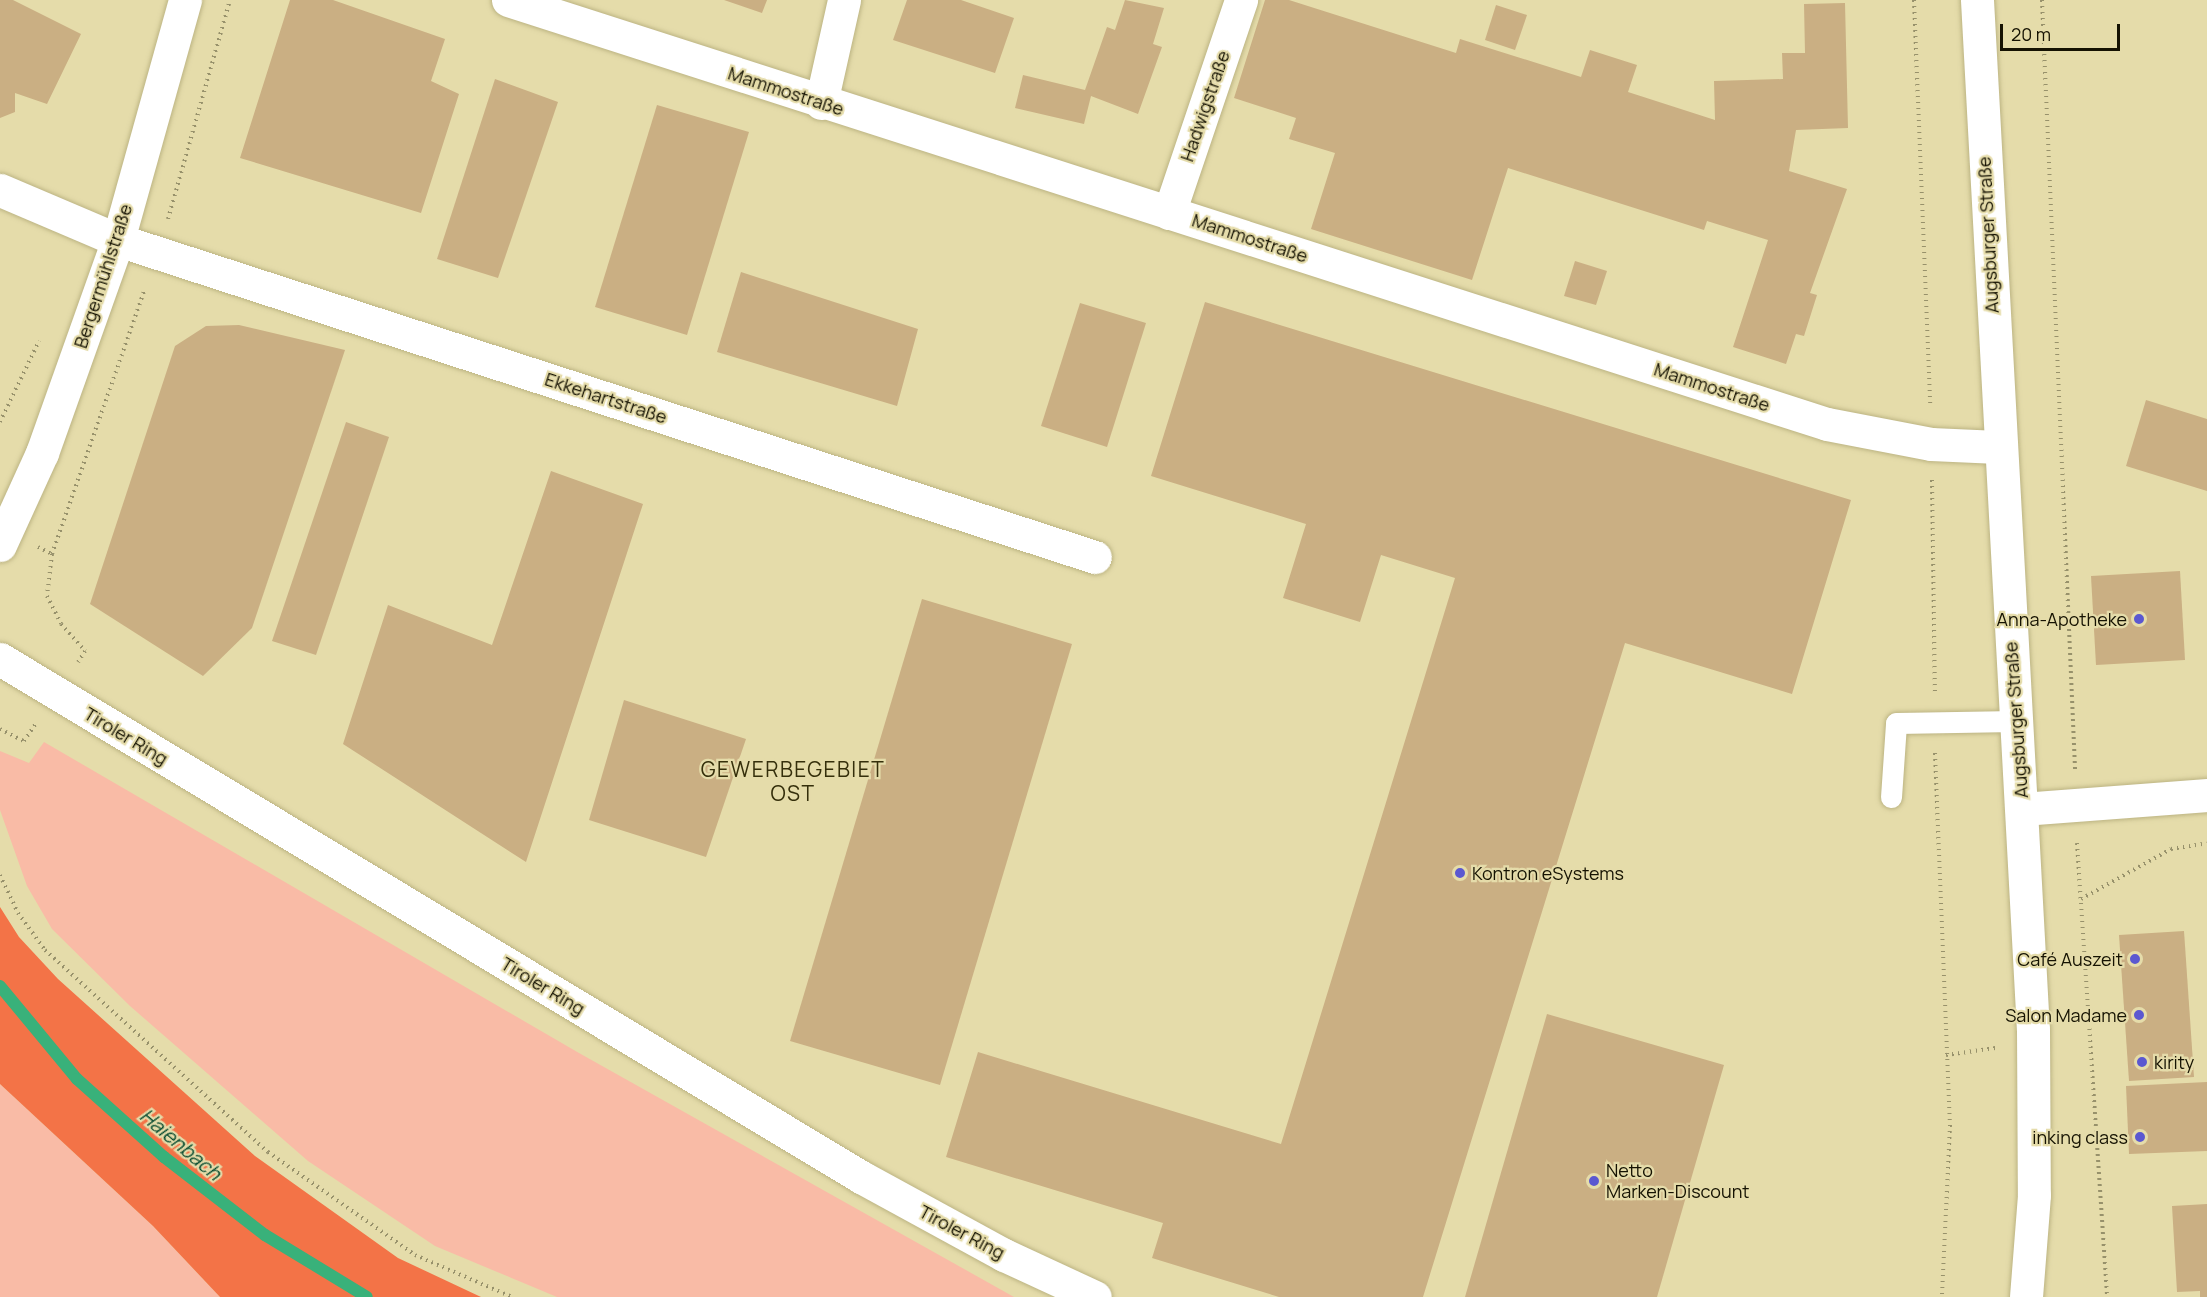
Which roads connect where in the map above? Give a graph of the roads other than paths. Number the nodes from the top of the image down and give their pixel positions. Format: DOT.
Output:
graph roads {
  1 [pos="185,0"];
  2 [pos="508,0"];
  3 [pos="844,0"];
  4 [pos="1240,0"];
  5 [pos="1977,0"];
  6 [pos="548,6"];
  7 [pos="821,103"];
  8 [pos="0,189"];
  9 [pos="1169,213"];
  10 [pos="118,240"];
  11 [pos="1998,447"];
  12 [pos="3,538"];
  13 [pos="1095,557"];
  14 [pos="0,659"];
  15 [pos="2016,721"];
  16 [pos="2207,795"];
  17 [pos="1891,797"];
  18 [pos="2022,809"];
  19 [pos="1095,1297"];
  20 [pos="2026,1297"];
  1 -- 10 [label="street, Bergermühlstraße"];
  2 -- 6 [label="street, Mammostraße"];
  3 -- 7 [label="street"];
  4 -- 9 [label="street, Hadwigstraße"];
  5 -- 11 [label="street, Augsburger Straße"];
  6 -- 7 [label="street, Mammostraße"];
  7 -- 9 [label="street, Mammostraße"];
  8 -- 10 [label="street, Ekkehartstraße"];
  9 -- 11 [label="street, Mammostraße"];
  10 -- 12 [label="street, Bergermühlstraße"];
  10 -- 13 [label="street, Ekkehartstraße"];
  11 -- 15 [label="street, Augsburger Straße"];
  14 -- 19 [label="street, Tiroler Ring"];
  15 -- 17 [label="lane"];
  15 -- 18 [label="street, Augsburger Straße"];
  16 -- 18 [label="street"];
  18 -- 20 [label="street, Augsburger Straße"];
}
